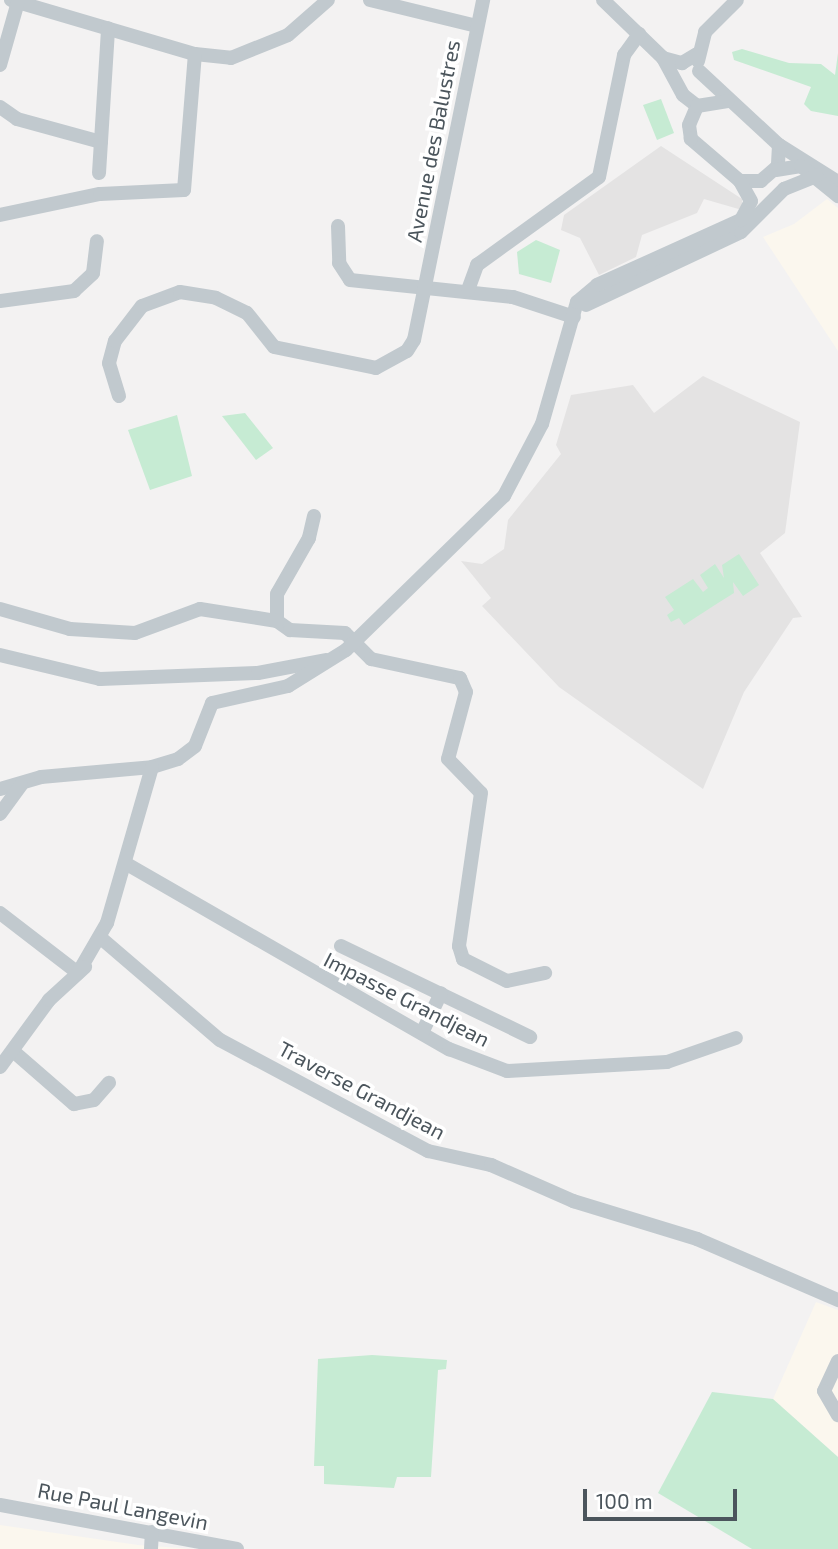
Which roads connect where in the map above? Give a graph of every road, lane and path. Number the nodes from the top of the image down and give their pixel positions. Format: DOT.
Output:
graph roads {
  1 [pos="328,0"];
  2 [pos="370,0"];
  3 [pos="483,0"];
  4 [pos="603,0"];
  5 [pos="737,0"];
  6 [pos="14,1"];
  7 [pos="398,4"];
  8 [pos="477,26"];
  9 [pos="108,28"];
  10 [pos="639,34"];
  11 [pos="195,54"];
  12 [pos="697,54"];
  13 [pos="663,58"];
  14 [pos="0,65"];
  15 [pos="699,71"];
  16 [pos="672,79"];
  17 [pos="728,101"];
  18 [pos="701,104"];
  19 [pos="0,107"];
  20 [pos="689,125"];
  21 [pos="100,142"];
  22 [pos="779,145"];
  23 [pos="99,173"];
  24 [pos="771,174"];
  25 [pos="816,176"];
  26 [pos="740,181"];
  27 [pos="838,182"];
  28 [pos="838,196"];
  29 [pos="761,213"];
  30 [pos="0,215"];
  31 [pos="338,226"];
  32 [pos="97,241"];
  33 [pos="425,290"];
  34 [pos="468,290"];
  35 [pos="0,302"];
  36 [pos="574,317"];
  37 [pos="119,396"];
  38 [pos="314,516"];
  39 [pos="0,609"];
  40 [pos="277,621"];
  41 [pos="356,642"];
  42 [pos="0,656"];
  43 [pos="337,656"];
  44 [pos="152,768"];
  45 [pos="21,785"];
  46 [pos="0,789"];
  47 [pos="0,814"];
  48 [pos="125,863"];
  49 [pos="0,913"];
  50 [pos="106,944"];
  51 [pos="341,946"];
  52 [pos="545,972"];
  53 [pos="78,973"];
  54 [pos="441,993"];
  55 [pos="422,1033"];
  56 [pos="530,1037"];
  57 [pos="736,1038"];
  58 [pos="13,1051"];
  59 [pos="0,1067"];
  60 [pos="109,1083"];
  61 [pos="838,1300"];
  62 [pos="838,1361"];
  63 [pos="838,1415"];
  64 [pos="0,1505"];
  65 [pos="152,1532"];
  66 [pos="151,1549"];
  67 [pos="237,1549"];
  1 -- 11 [label="street"];
  2 -- 7 [label="street"];
  3 -- 8 [label="street, Avenue des Balustres"];
  4 -- 10 [label="street"];
  5 -- 12 [label="street"];
  6 -- 9 [label="street"];
  6 -- 14 [label="street"];
  7 -- 8 [label="street"];
  8 -- 33 [label="street, Avenue des Balustres"];
  9 -- 11 [label="street"];
  9 -- 21 [label="street"];
  10 -- 13 [label="street"];
  10 -- 34 [label="street"];
  11 -- 30 [label="street"];
  12 -- 13 [label="street"];
  12 -- 15 [label="street"];
  13 -- 16 [label="street"];
  15 -- 17 [label="street"];
  15 -- 18 [label="street"];
  16 -- 18 [label="street"];
  16 -- 20 [label="street"];
  17 -- 18 [label="street"];
  17 -- 22 [label="street"];
  18 -- 20 [label="street"];
  19 -- 21 [label="street"];
  20 -- 26 [label="street"];
  21 -- 23 [label="street"];
  22 -- 24 [label="street"];
  22 -- 27 [label="street"];
  24 -- 25 [label="street"];
  24 -- 26 [label="street"];
  24 -- 29 [label="street"];
  25 -- 28 [label="street"];
  25 -- 29 [label="street"];
  26 -- 36 [label="street"];
  29 -- 36 [label="street"];
  31 -- 33 [label="street"];
  32 -- 35 [label="street"];
  33 -- 34 [label="street"];
  33 -- 37 [label="street, Avenue des Balustres"];
  34 -- 36 [label="street"];
  36 -- 41 [label="street"];
  38 -- 40 [label="street"];
  39 -- 40 [label="street"];
  40 -- 41 [label="street"];
  41 -- 43 [label="street"];
  41 -- 52 [label="street"];
  42 -- 43 [label="street"];
  43 -- 44 [label="street"];
  44 -- 45 [label="street"];
  44 -- 48 [label="street"];
  45 -- 46 [label="street"];
  45 -- 47 [label="street"];
  48 -- 50 [label="street"];
  48 -- 55 [label="street, Impasse Grandjean"];
  49 -- 53 [label="street"];
  50 -- 53 [label="street"];
  50 -- 61 [label="street, Traverse Grandjean"];
  51 -- 54 [label="street"];
  53 -- 58 [label="street"];
  54 -- 55 [label="street"];
  54 -- 56 [label="street"];
  55 -- 57 [label="street, Impasse Grandjean"];
  58 -- 59 [label="street"];
  58 -- 60 [label="street"];
  62 -- 63 [label="street"];
  64 -- 65 [label="street, Rue Paul Langevin"];
  65 -- 66 [label="street"];
  65 -- 67 [label="street, Rue Paul Langevin"];
}
